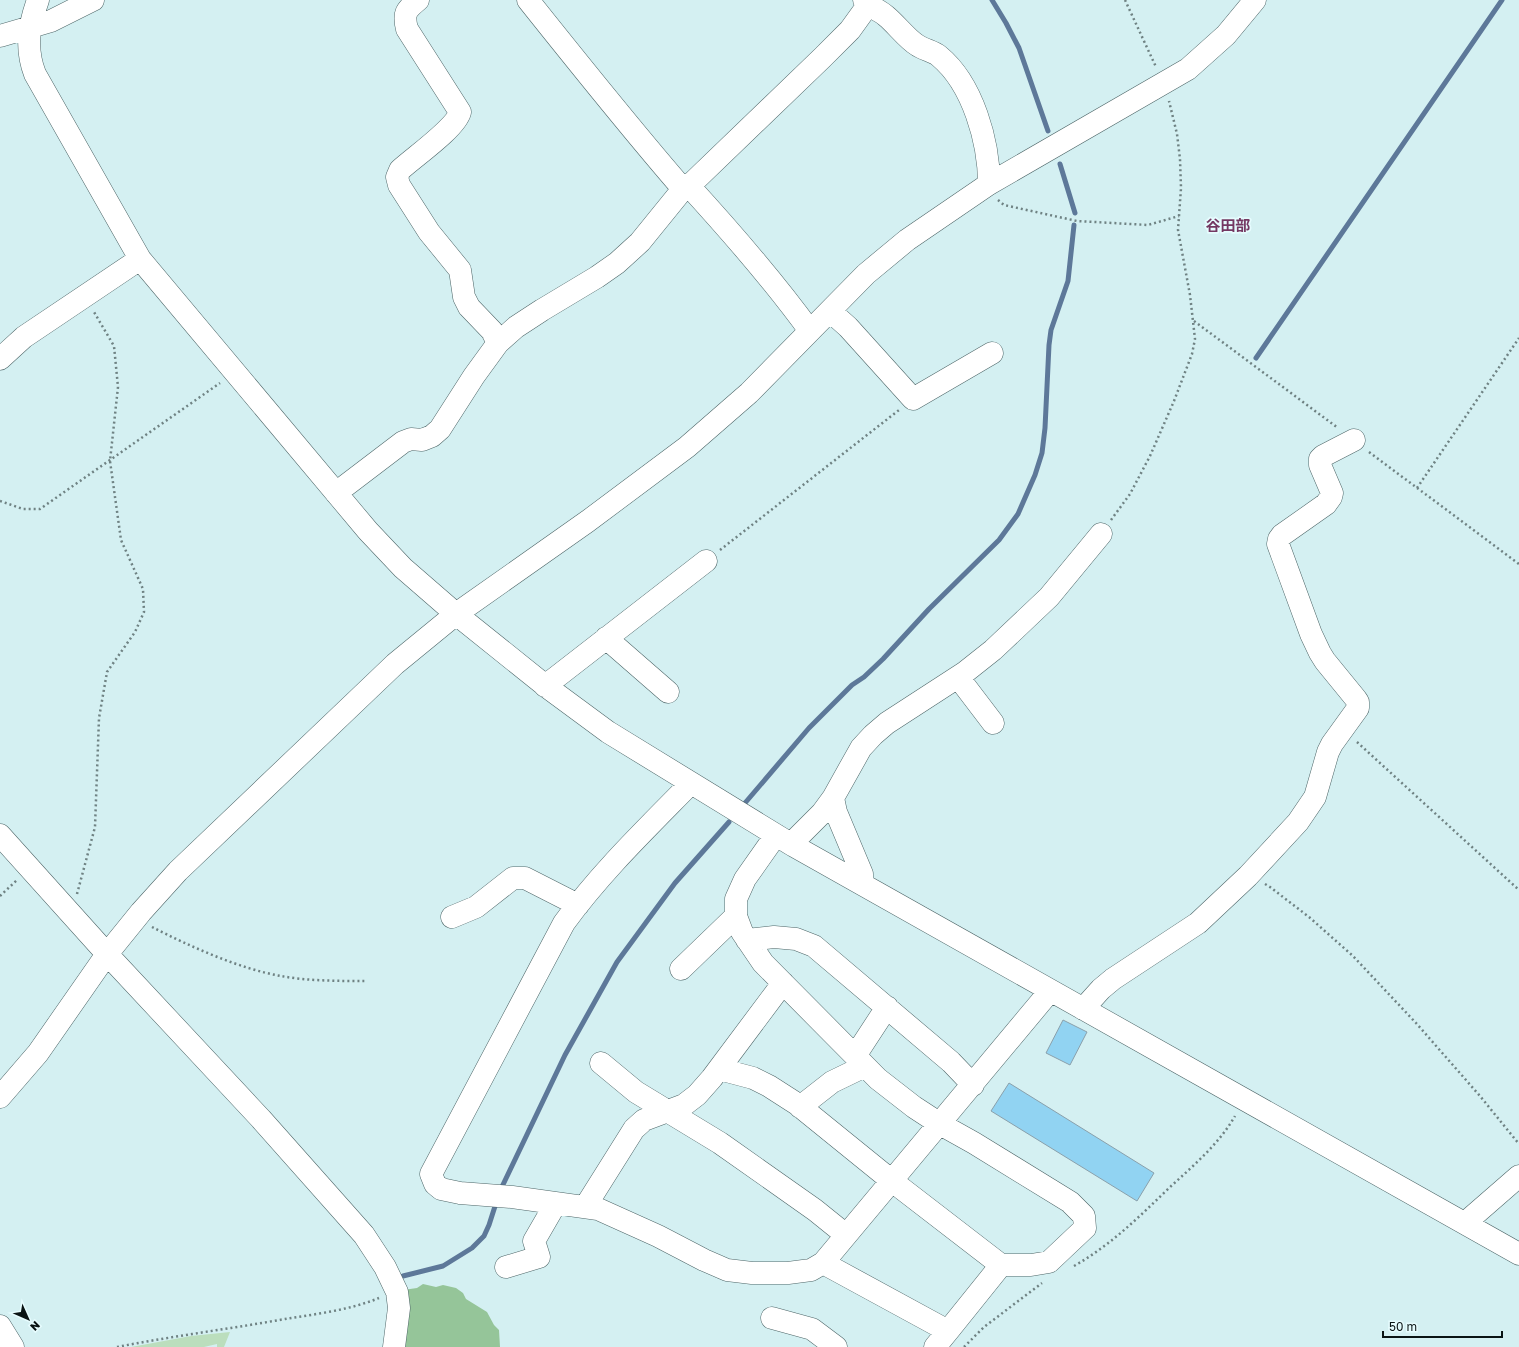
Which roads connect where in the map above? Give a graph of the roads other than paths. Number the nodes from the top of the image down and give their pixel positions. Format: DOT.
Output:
graph roads {
  1 [pos="38,0"];
  2 [pos="93,0"];
  3 [pos="418,0"];
  4 [pos="528,0"];
  5 [pos="1255,0"];
  6 [pos="866,2"];
  7 [pos="30,28"];
  8 [pos="0,36"];
  9 [pos="989,184"];
  10 [pos="686,188"];
  11 [pos="140,259"];
  12 [pos="830,311"];
  13 [pos="810,331"];
  14 [pos="498,343"];
  15 [pos="992,353"];
  16 [pos="0,359"];
  17 [pos="1354,440"];
  18 [pos="336,493"];
  19 [pos="1101,534"];
  20 [pos="706,561"];
  21 [pos="456,614"];
  22 [pos="606,638"];
  23 [pos="958,677"];
  24 [pos="545,686"];
  25 [pos="668,692"];
  26 [pos="993,723"];
  27 [pos="691,782"];
  28 [pos="833,798"];
  29 [pos="0,835"];
  30 [pos="784,839"];
  31 [pos="862,884"];
  32 [pos="578,905"];
  33 [pos="736,916"];
  34 [pos="452,918"];
  35 [pos="747,940"];
  36 [pos="108,954"];
  37 [pos="681,969"];
  38 [pos="783,983"];
  39 [pos="1050,991"];
  40 [pos="887,1007"];
  41 [pos="1083,1009"];
  42 [pos="860,1061"];
  43 [pos="601,1063"];
  44 [pos="719,1069"];
  45 [pos="973,1085"];
  46 [pos="0,1097"];
  47 [pos="800,1107"];
  48 [pos="668,1111"];
  49 [pos="940,1124"];
  50 [pos="1519,1176"];
  51 [pos="892,1182"];
  52 [pos="556,1203"];
  53 [pos="586,1207"];
  54 [pos="1464,1223"];
  55 [pos="846,1235"];
  56 [pos="1519,1254"];
  57 [pos="823,1263"];
  58 [pos="1001,1265"];
  59 [pos="506,1268"];
  60 [pos="772,1318"];
  61 [pos="0,1326"];
  62 [pos="942,1339"];
  63 [pos="12,1347"];
  64 [pos="394,1347"];
  65 [pos="836,1347"];
  1 -- 7 [label="street"];
  2 -- 7 [label="street"];
  3 -- 14 [label="street"];
  4 -- 10 [label="street"];
  5 -- 9 [label="street"];
  6 -- 9 [label="street"];
  6 -- 10 [label="street"];
  7 -- 8 [label="street"];
  7 -- 11 [label="street"];
  9 -- 12 [label="street"];
  10 -- 13 [label="street"];
  10 -- 14 [label="street"];
  11 -- 16 [label="street"];
  11 -- 18 [label="street"];
  12 -- 13 [label="street"];
  12 -- 15 [label="street"];
  13 -- 21 [label="street"];
  14 -- 18 [label="street"];
  17 -- 41 [label="street"];
  18 -- 21 [label="street"];
  19 -- 23 [label="street"];
  20 -- 22 [label="street"];
  21 -- 24 [label="street"];
  21 -- 36 [label="street"];
  22 -- 24 [label="street"];
  22 -- 25 [label="street"];
  23 -- 26 [label="street"];
  23 -- 28 [label="street"];
  24 -- 27 [label="street"];
  27 -- 30 [label="street"];
  27 -- 32 [label="street"];
  28 -- 30 [label="street"];
  28 -- 31 [label="street"];
  29 -- 36 [label="street"];
  30 -- 31 [label="street"];
  30 -- 33 [label="street"];
  31 -- 39 [label="street"];
  32 -- 34 [label="street"];
  32 -- 52 [label="street"];
  33 -- 35 [label="street"];
  33 -- 37 [label="street"];
  35 -- 38 [label="street"];
  35 -- 40 [label="street"];
  36 -- 46 [label="street"];
  36 -- 64 [label="street"];
  38 -- 42 [label="street"];
  38 -- 44 [label="street"];
  39 -- 41 [label="street"];
  39 -- 45 [label="street"];
  40 -- 42 [label="street"];
  40 -- 45 [label="street"];
  41 -- 54 [label="street"];
  42 -- 47 [label="street"];
  42 -- 49 [label="street"];
  43 -- 48 [label="street"];
  44 -- 47 [label="street"];
  44 -- 48 [label="street"];
  45 -- 49 [label="street"];
  47 -- 51 [label="street"];
  48 -- 53 [label="street"];
  48 -- 55 [label="street"];
  49 -- 51 [label="street"];
  49 -- 58 [label="street"];
  50 -- 54 [label="street"];
  51 -- 55 [label="street"];
  51 -- 58 [label="street"];
  52 -- 53 [label="street"];
  52 -- 59 [label="street"];
  53 -- 57 [label="street"];
  54 -- 56 [label="street"];
  55 -- 57 [label="street"];
  57 -- 62 [label="street"];
  58 -- 62 [label="street"];
  60 -- 65 [label="street"];
  61 -- 63 [label="street"];
}
